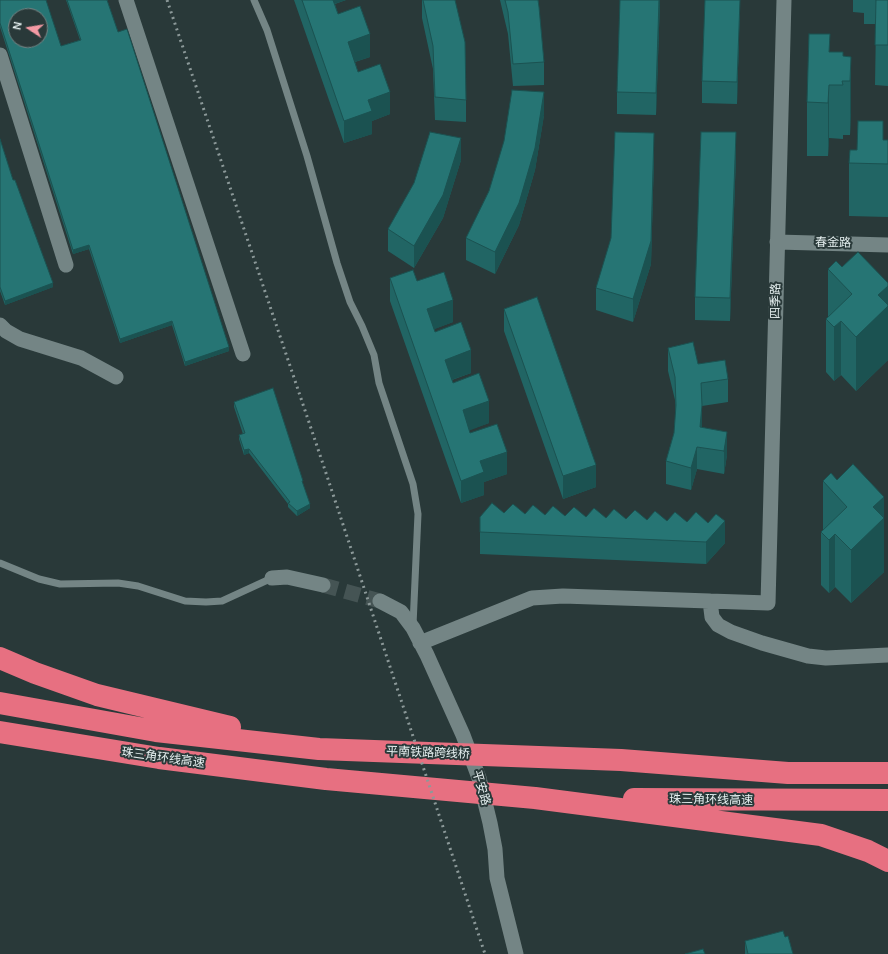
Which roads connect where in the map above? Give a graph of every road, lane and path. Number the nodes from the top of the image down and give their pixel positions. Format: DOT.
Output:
graph roads {
  1 [pos="126,0"];
  2 [pos="254,0"];
  3 [pos="784,0"];
  4 [pos="0,55"];
  5 [pos="777,242"];
  6 [pos="888,245"];
  7 [pos="66,265"];
  8 [pos="0,325"];
  9 [pos="243,354"];
  10 [pos="116,377"];
  11 [pos="0,563"];
  12 [pos="272,578"];
  13 [pos="323,585"];
  14 [pos="380,601"];
  15 [pos="710,601"];
  16 [pos="413,628"];
  17 [pos="420,643"];
  18 [pos="888,655"];
  19 [pos="0,658"];
  20 [pos="0,703"];
  21 [pos="0,732"];
  22 [pos="319,749"];
  23 [pos="621,760"];
  24 [pos="888,761"];
  25 [pos="888,773"];
  26 [pos="535,798"];
  27 [pos="888,800"];
  28 [pos="888,861"];
  29 [pos="516,954"];
  1 -- 9 [label="street"];
  2 -- 16 [label="lane"];
  3 -- 5 [label="street, 四季路"];
  4 -- 7 [label="street"];
  5 -- 6 [label="street, 春金路"];
  5 -- 15 [label="street, 四季路"];
  8 -- 10 [label="street"];
  11 -- 12 [label="lane"];
  12 -- 13 [label="street"];
  14 -- 16 [label="street, 平安路"];
  15 -- 17 [label="street"];
  15 -- 18 [label="street"];
  16 -- 17 [label="street, 平安路"];
  17 -- 29 [label="street, 平安路"];
  19 -- 22 [label="highway"];
  20 -- 22 [label="highway"];
  21 -- 26 [label="highway, 珠三角环线高速"];
  22 -- 23 [label="highway, 平南铁路跨线桥"];
  23 -- 24 [label="highway"];
  23 -- 25 [label="highway"];
  26 -- 27 [label="highway, 珠三角环线高速"];
  26 -- 28 [label="highway"];
}
